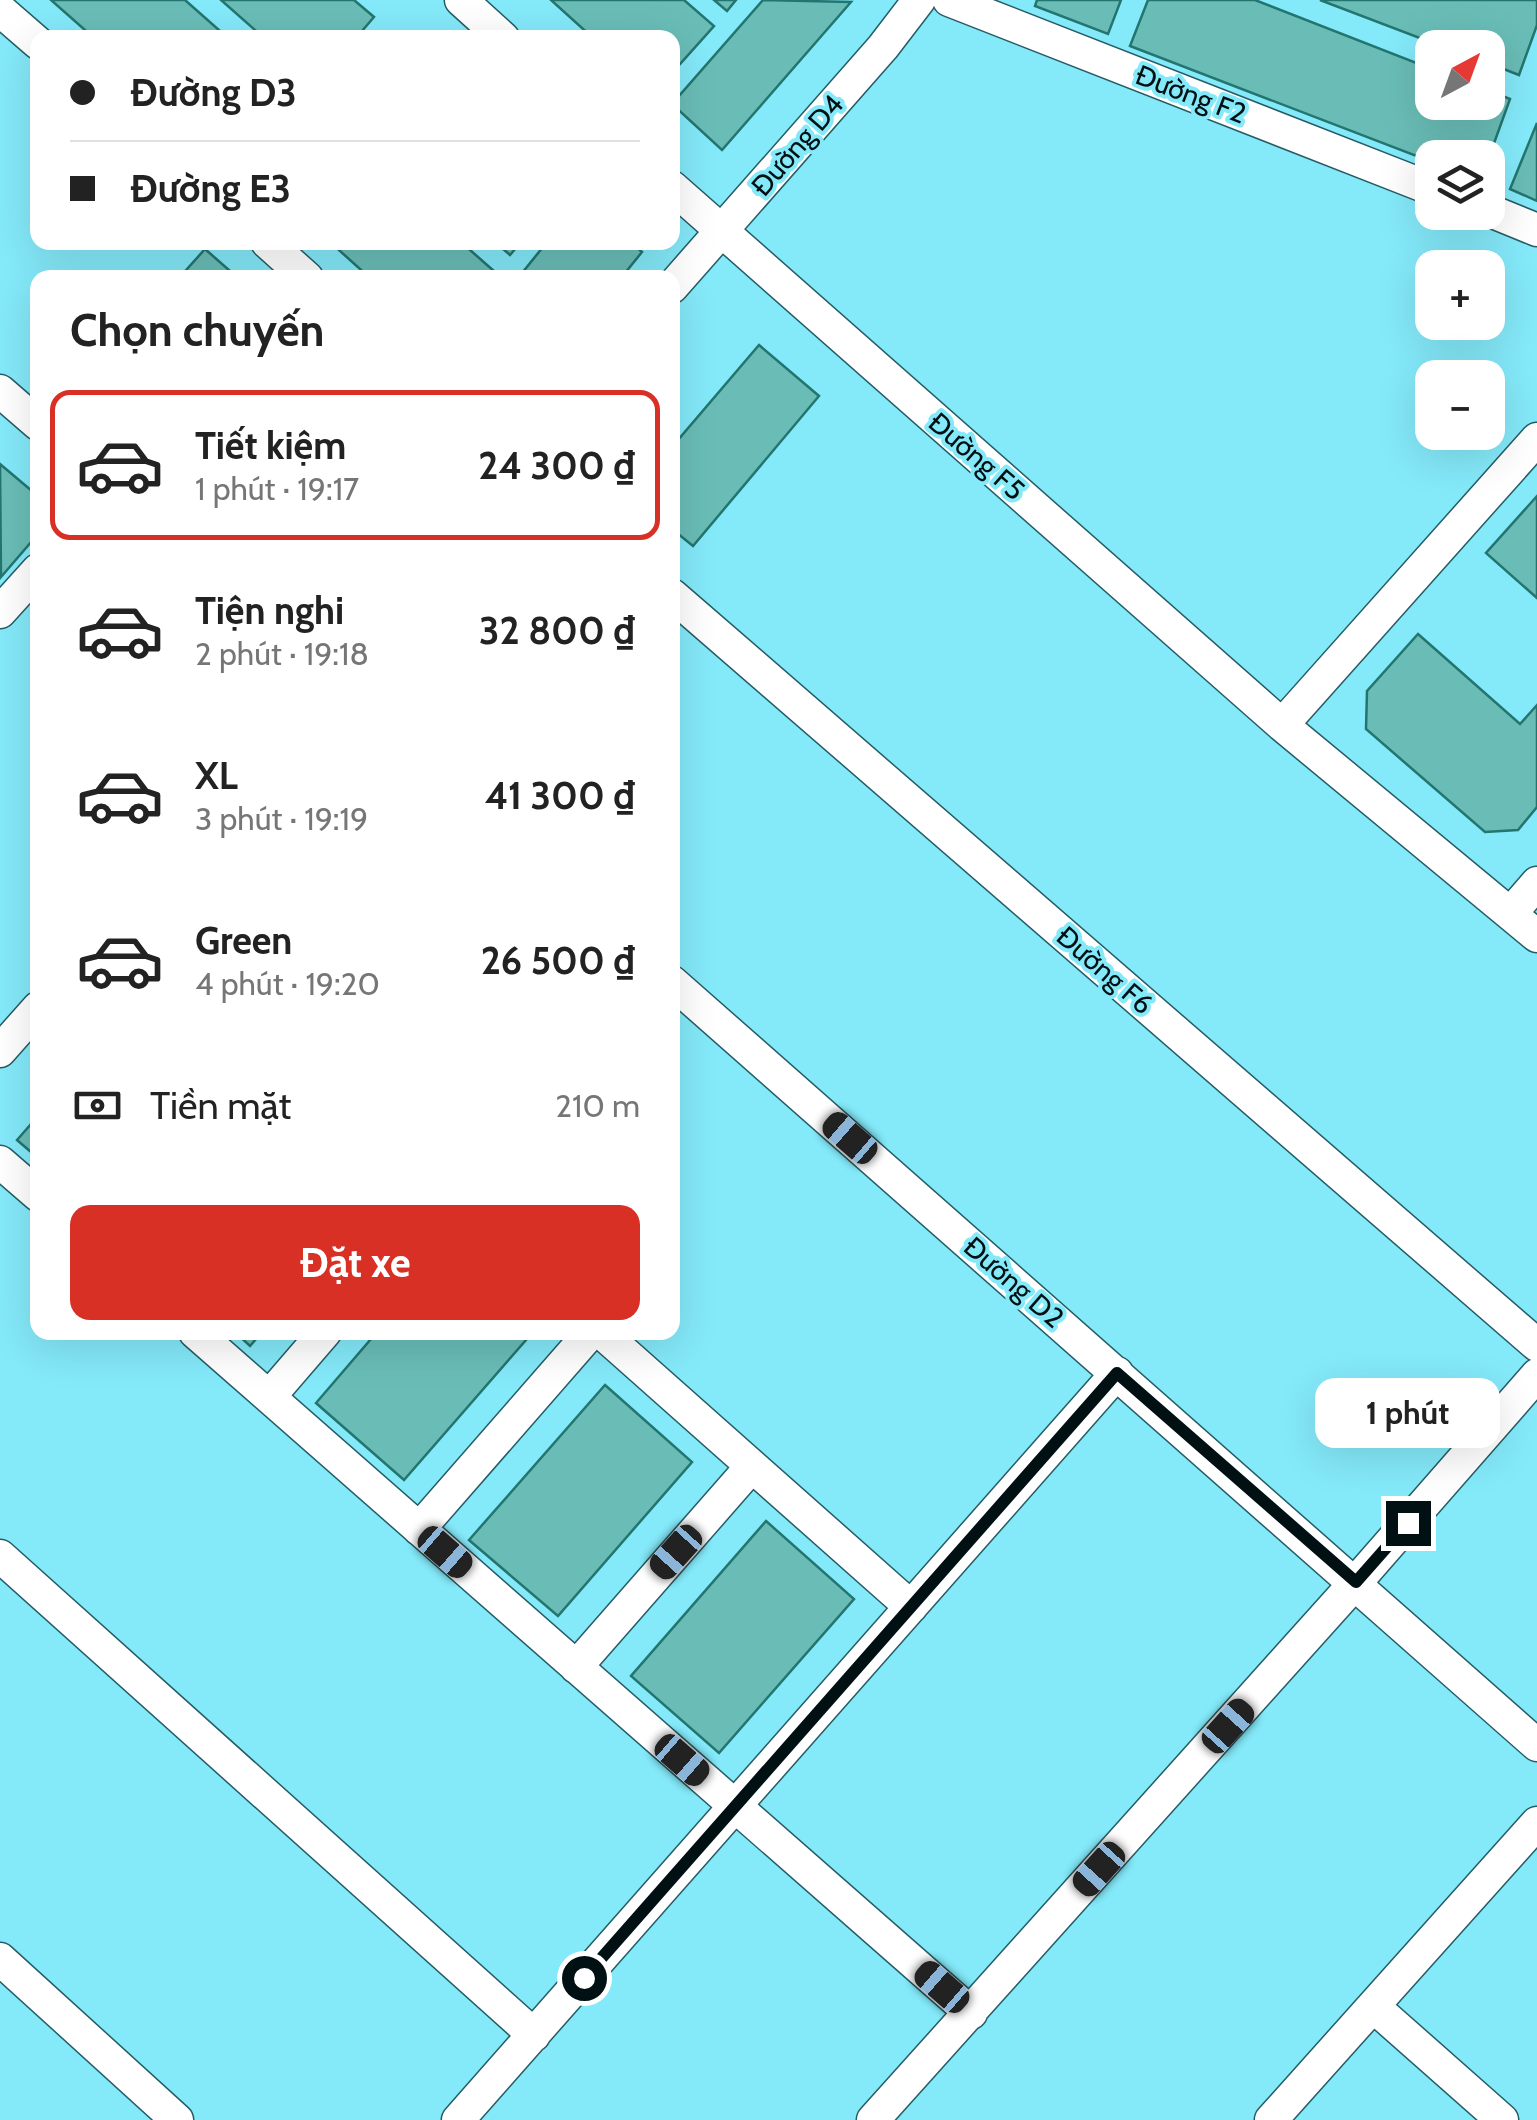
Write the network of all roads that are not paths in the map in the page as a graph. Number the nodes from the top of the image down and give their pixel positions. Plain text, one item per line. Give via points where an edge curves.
1 (460, 0) edge
2 (919, 0) edge
3 (949, 0) edge
4 (0, 10) edge
5 (494, 30) edge
6 (30, 35) edge
7 (1415, 182) edge
8 (680, 195) edge
9 (1505, 217) edge
10 (1537, 230) edge
11 (722, 231) junction
12 (276, 250) edge
13 (298, 270) edge
14 (680, 277) edge
15 (0, 391) edge
16 (30, 417) edge
17 (1537, 439) edge
18 (30, 579) edge
19 (680, 603) edge
20 (0, 612) edge
21 (1282, 725) junction
22 (1537, 883) edge
23 (1511, 913) junction
24 (1537, 936) edge
25 (680, 989) edge
26 (30, 1017) edge
27 (0, 1051) edge
28 (0, 1162) edge
29 (30, 1188) edge
30 (203, 1340) edge
31 (318, 1340) edge
32 (584, 1340) edge
33 (610, 1340) edge
34 (1537, 1345) edge
35 (1117, 1373) junction
36 (1537, 1375) edge
37 (268, 1397) junction
38 (752, 1466) junction
39 (419, 1529) junction
40 (0, 1556) edge
41 (1356, 1582) junction
42 (911, 1606) junction
43 (576, 1667) junction
44 (1537, 1746) edge
45 (735, 1806) junction
46 (1537, 1823) edge
47 (0, 1959) edge
48 (1373, 2006) junction
49 (971, 2013) junction
50 (534, 2034) junction
51 (178, 2120) edge
52 (458, 2120) edge
53 (873, 2120) edge
54 (1272, 2120) edge
55 (1502, 2120) edge

1 - 5 street
2 - 11 street, Đường D4
3 - 7 street, Đường F2
4 - 6 street
8 - 11 street, Đường F5
9 - 10 street
11 - 14 street, Đường D4
11 - 21 street, Đường F5
12 - 13 street
15 - 16 street
17 - 21 street
18 - 20 street
19 - 34 street, Đường F6
21 - 23 street, Đường F5
22 - 23 street
23 - 24 street, Đường F5
25 - 35 street, Đường D2
26 - 27 street
28 - 29 street
30 - 37 street
31 - 37 street
32 - 39 street
33 - 38 street
35 - 41 street, Đường D2
35 - 42 street
36 - 41 street
37 - 39 street
38 - 42 street
38 - 43 street
39 - 43 street
40 - 50 street
41 - 44 street, Đường D2
41 - 49 street
42 - 45 street
43 - 45 street
45 - 49 street
45 - 50 street
46 - 48 street
47 - 51 street
48 - 54 street
48 - 55 street
49 - 53 street
50 - 52 street

